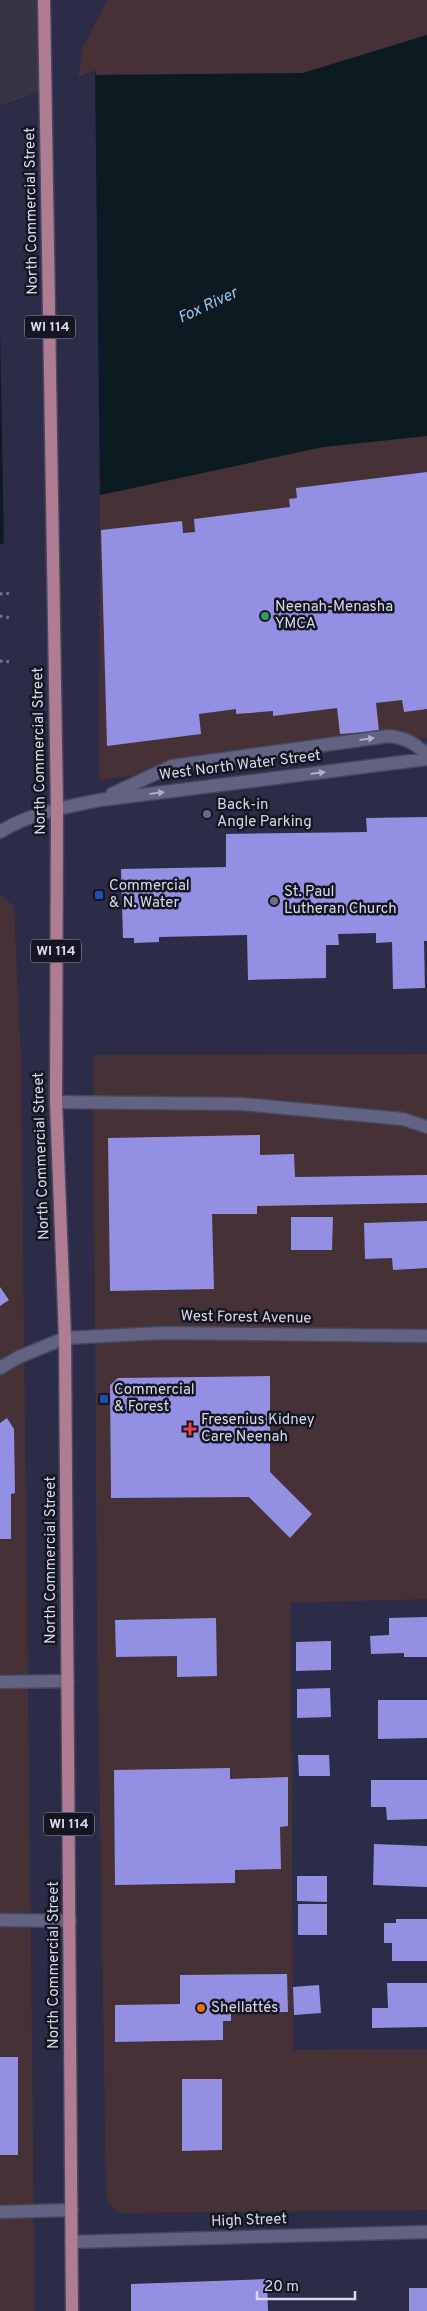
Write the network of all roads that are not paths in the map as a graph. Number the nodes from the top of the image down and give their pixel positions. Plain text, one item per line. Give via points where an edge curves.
1 (44, 0) edge
2 (427, 757) edge
3 (100, 800) junction
4 (57, 808) junction
5 (0, 832) edge
6 (56, 1102) junction
7 (427, 1128) edge
8 (427, 1336) edge
9 (65, 1338) junction
10 (0, 1368) edge
11 (68, 1681) junction
12 (0, 1682) edge
13 (0, 1920) edge
14 (70, 1921) junction
15 (72, 2210) junction
16 (0, 2212) edge
17 (427, 2232) edge
18 (71, 2242) junction
19 (72, 2311) edge

1 - 4 main road, North Commercial Street / WI 114
3 -> 2 street, West North Water Street
3 -> 2 street via 172,766 389,736 406,738
3 - 4 street, West North Water Street
4 - 5 street, West North Water Street via 15,822
4 - 6 main road, North Commercial Street / WI 114
6 - 7 street via 242,1104 403,1119
6 - 9 main road, North Commercial Street / WI 114
8 - 9 street, West Forest Avenue via 163,1333
9 - 10 street, West Forest Avenue
9 - 11 main road, North Commercial Street / WI 114
11 - 12 street
11 - 14 main road, North Commercial Street / WI 114
13 - 14 street
14 - 15 main road, North Commercial Street / WI 114
15 - 16 street
15 - 18 main road, North Commercial Street / WI 114
17 - 18 street, High Street
18 - 19 main road, North Commercial Street / WI 114

